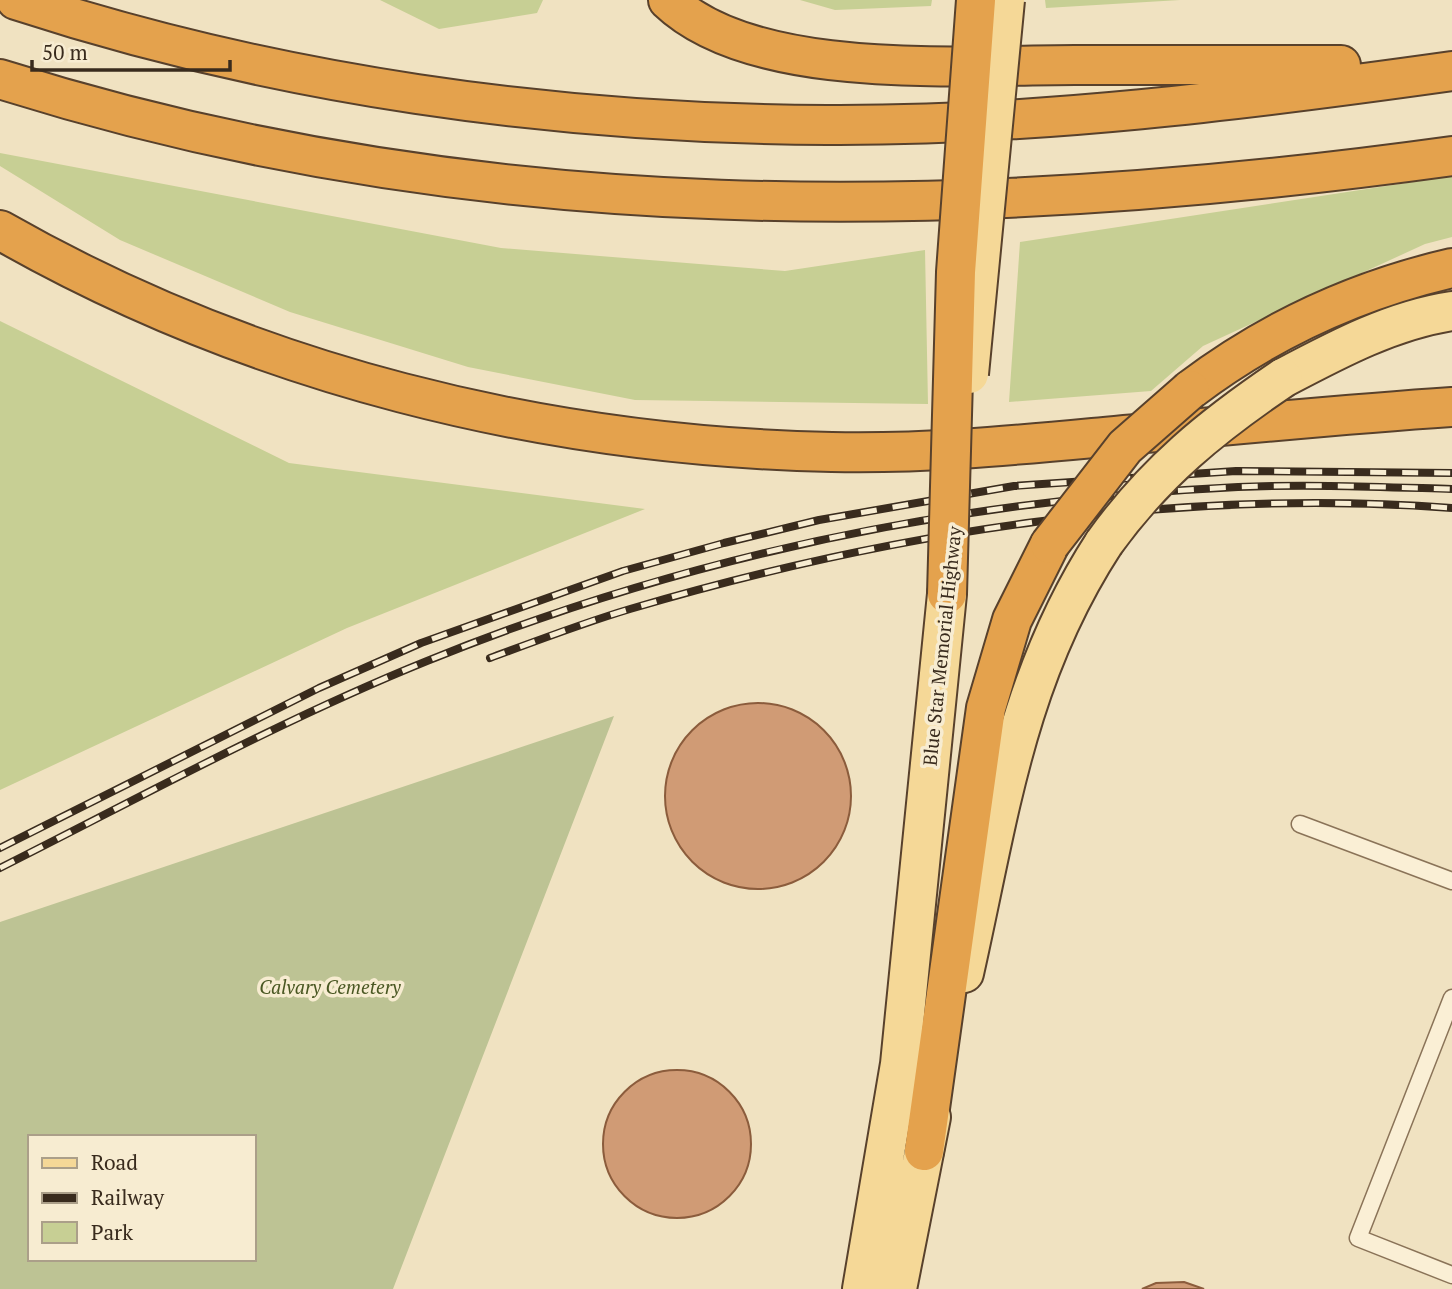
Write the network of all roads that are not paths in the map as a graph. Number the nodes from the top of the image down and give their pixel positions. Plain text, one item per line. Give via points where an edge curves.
1 (16, 0) edge
2 (668, 0) edge
3 (976, 0) edge
4 (1005, 0) edge
5 (1452, 64) edge
6 (1452, 71) edge
7 (0, 79) edge
8 (1452, 156) edge
9 (0, 230) edge
10 (1452, 268) edge
11 (1452, 311) edge
12 (1452, 407) edge
13 (947, 594) junction
14 (1300, 824) dead end
15 (1452, 881) edge
16 (1452, 998) edge
17 (924, 1151) junction
18 (1452, 1275) edge
19 (862, 1289) edge
20 (897, 1289) edge

1 - 6 highway via 158,41 350,82 536,108 735,123 927,123 1105,113
2 - 5 highway via 732,38 839,60 939,65
3 - 13 highway, bridge via 957,272
4 - 13 main road, Blue Star Memorial Highway, bridge
7 - 8 highway via 221,138 344,161 511,186 705,202 997,200 1184,186
9 - 12 highway via 131,298 296,362 451,405 641,439 797,451 904,451
10 - 17 highway, bridge via 1379,289 1252,347 1190,390 1125,447 1050,544 1012,620 986,708
11 - 17 main road, bridge via 1356,341 1283,378 1194,442 1130,506 1083,575 1042,660 1013,747
13 - 19 main road, Blue Star Memorial Highway via 900,1064
14 - 15 lane
16 - 18 lane via 1358,1238
17 - 20 main road

